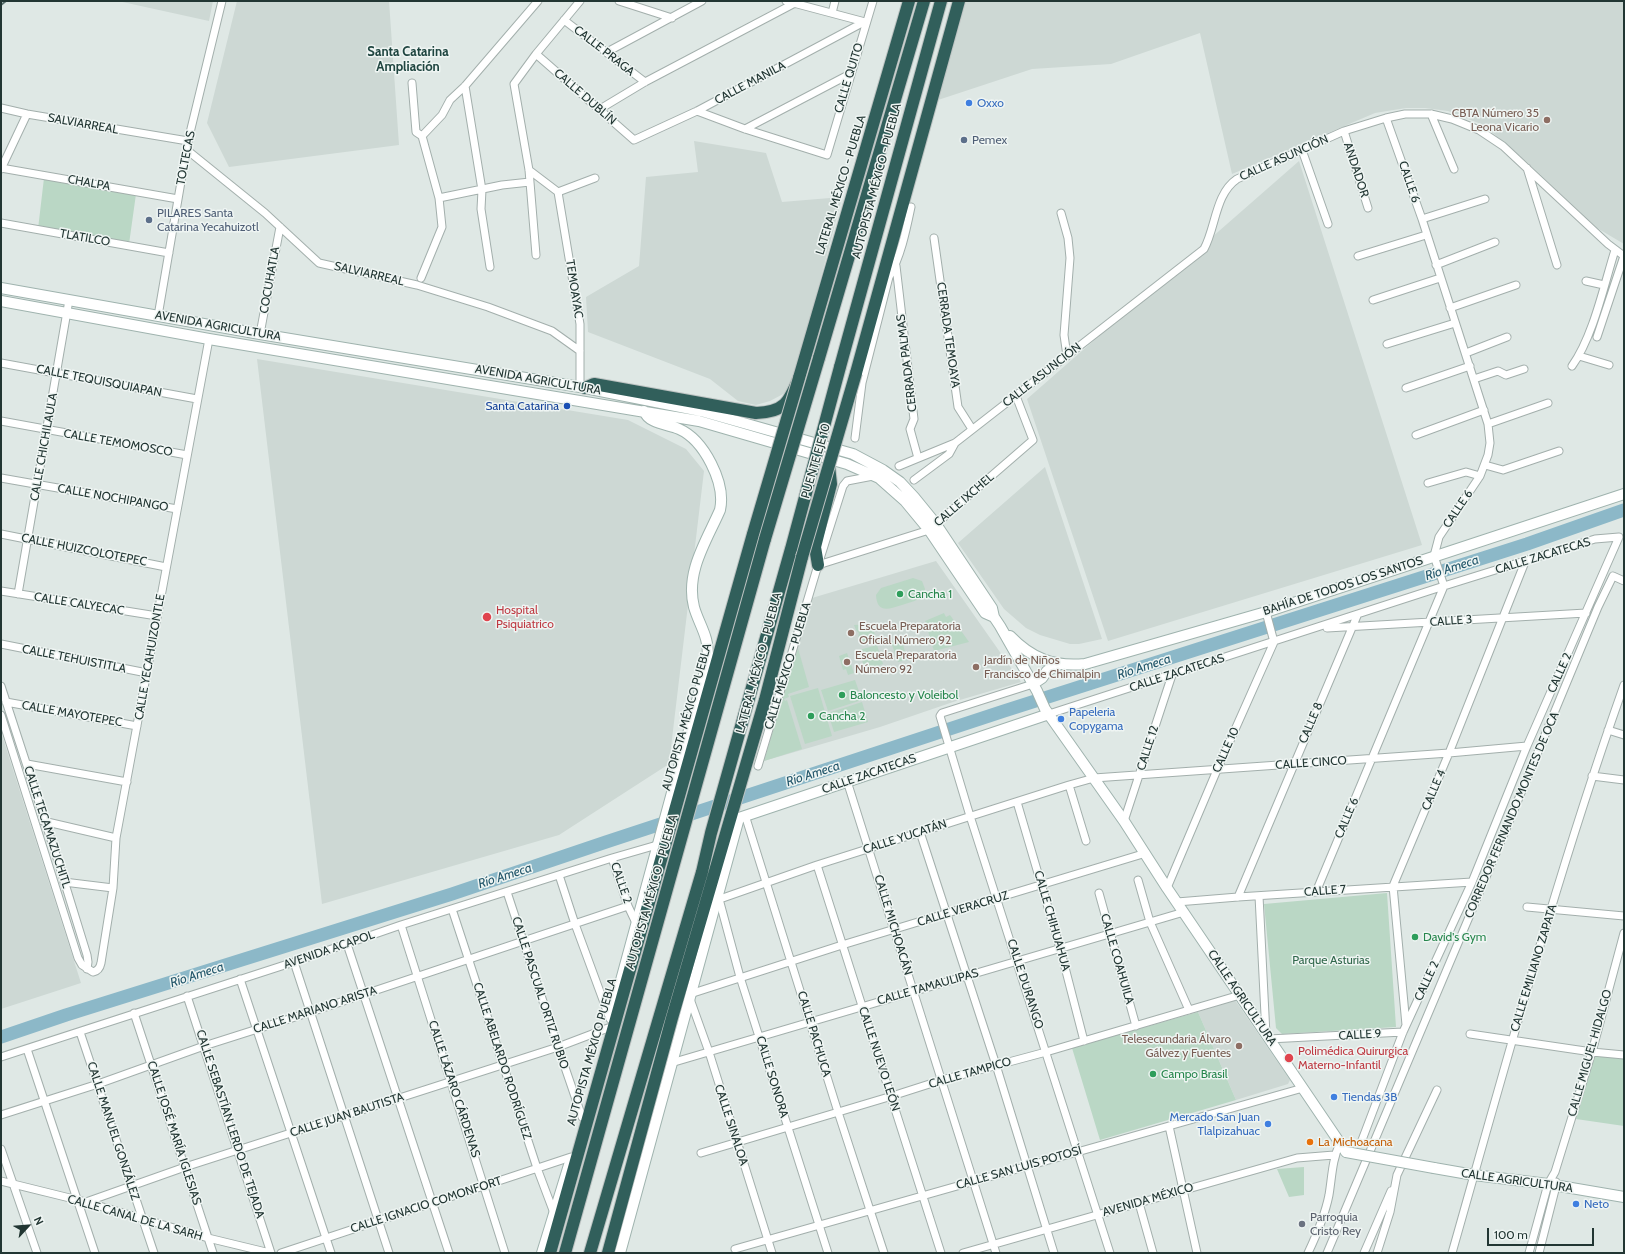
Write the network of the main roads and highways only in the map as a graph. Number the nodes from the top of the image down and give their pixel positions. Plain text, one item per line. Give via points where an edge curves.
1 (909, 1) edge
2 (924, 1) edge
3 (941, 1) edge
4 (959, 1) edge
5 (1, 288) edge
6 (1, 301) edge
7 (840, 368) joint
8 (799, 378) junction
9 (583, 387) junction
10 (644, 411) junction
11 (829, 466) junction
12 (1624, 494) edge
13 (933, 527) junction
14 (802, 557) joint
15 (818, 565) road end
16 (1000, 626) junction
17 (1060, 664) junction
18 (1035, 687) junction
19 (1047, 712) junction
20 (675, 798) junction
21 (660, 844) junction
22 (638, 926) junction
23 (677, 1020) junction
24 (1624, 1197) edge
25 (542, 1253) edge
26 (550, 1253) edge
27 (565, 1253) edge
28 (590, 1253) edge
29 (608, 1253) edge
30 (620, 1253) edge

1 - 8 highway, LATERAL MÉXICO - PUEBLA
2 - 27 highway, AUTOPISTA MÉXICO - PUEBLA, bridge via 765,539
3 - 7 highway, AUTOPISTA MÉXICO - PUEBLA
4 - 11 highway, PUENTE EJE 10, bridge via 882,290
5 - 9 main road, AVENIDA AGRICULTURA
6 - 10 main road, AVENIDA AGRICULTURA
7 - 28 highway, PUENTE EJE 10, bridge via 700,879
8 - 9 highway via 788,402 778,409 765,412 745,411 594,384
8 - 20 highway, AUTOPISTA MÉXICO PUEBLA, bridge
9 - 13 main road, AVENIDA AGRICULTURA via 701,411 853,454 900,482
10 - 13 main road, AVENIDA AGRICULTURA via 699,422 847,464 878,478
10 - 20 main road via 648,418 678,428 696,442 710,461 721,490 722,501 696,562 692,592 697,617 706,639 708,660
11 - 14 highway, PUENTE EJE 10, bridge
11 - 15 highway via 831,484 815,547
12 - 17 main road, BAHÍA DE TODOS LOS SANTOS via 1266,614 1085,664
13 - 16 main road, AVENIDA AGRICULTURA via 992,608 994,618
14 - 23 highway, LATERAL MÉXICO - PUEBLA via 765,700 726,829
16 - 17 main road, BAHÍA DE TODOS LOS SANTOS via 1017,644 1037,658
16 - 18 main road, CALLE AGRICULTURA
17 - 18 main road via 1047,671
18 - 19 main road, CALLE AGRICULTURA
19 - 23 main road, CALLE ZACATECAS via 742,817 689,995
19 - 24 main road, CALLE AGRICULTURA, bridge via 1124,821 1346,1152 1474,1175
20 - 21 highway, AUTOPISTA MÉXICO PUEBLA
21 - 22 highway, AUTOPISTA MÉXICO PUEBLA
21 - 22 main road, AUTOPISTA MÉXICO PUEBLA via 649,875
22 - 25 main road, AUTOPISTA MÉXICO PUEBLA
22 - 26 highway, AUTOPISTA MÉXICO PUEBLA
23 - 29 highway
23 - 30 main road via 671,1063

